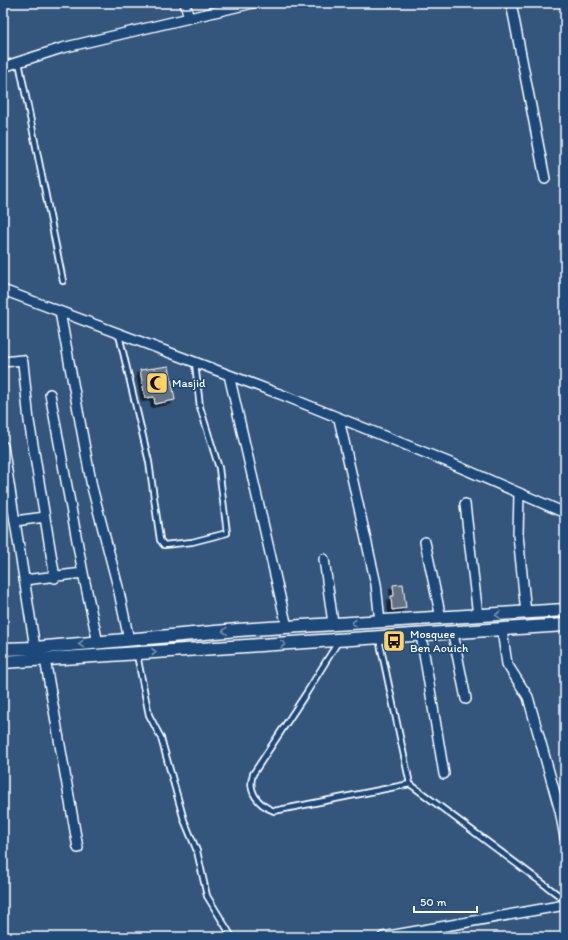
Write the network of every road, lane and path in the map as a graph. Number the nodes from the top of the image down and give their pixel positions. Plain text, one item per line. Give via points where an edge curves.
1 (185, 3) edge
2 (253, 3) edge
3 (511, 3) edge
4 (189, 18) junction
5 (19, 62) junction
6 (3, 68) edge
7 (545, 179) dead end
8 (63, 281) dead end
9 (3, 290) edge
10 (60, 312) junction
11 (119, 335) junction
12 (3, 362) edge
13 (194, 363) junction
14 (229, 375) junction
15 (50, 394) dead end
16 (339, 418) junction
17 (3, 446) edge
18 (519, 494) junction
19 (465, 504) dead end
20 (8, 505) edge
21 (565, 513) edge
22 (45, 517) junction
23 (15, 521) junction
24 (426, 542) dead end
25 (324, 559) dead end
26 (83, 574) junction
27 (56, 578) junction
28 (24, 580) junction
29 (565, 610) edge
30 (526, 614) junction
31 (478, 616) junction
32 (441, 618) junction
33 (380, 622) junction
34 (333, 623) junction
35 (565, 625) edge
36 (287, 627) junction
37 (502, 630) junction
38 (198, 633) junction
39 (454, 634) junction
40 (421, 635) junction
41 (379, 638) junction
42 (129, 640) junction
43 (339, 640) junction
44 (98, 643) junction
45 (199, 649) junction
46 (3, 650) edge
47 (137, 653) junction
48 (39, 655) junction
49 (3, 662) edge
50 (466, 699) dead end
51 (444, 774) dead end
52 (410, 784) junction
53 (565, 838) edge
54 (78, 848) dead end
55 (565, 900) edge
56 (565, 905) edge
57 (232, 937) edge
58 (383, 937) edge

1 - 4 street
2 - 4 street
3 - 7 street
4 - 5 street via 62,48
5 - 6 street
5 - 8 lane
9 - 10 street
10 - 11 street
10 - 42 street via 92,487
11 - 13 street
11 - 13 lane via 149,462 160,540 164,545 192,542 227,533 219,468 200,407
12 - 22 street via 22,360
13 - 14 street
14 - 16 street
14 - 36 street
15 - 26 street
16 - 18 street
16 - 33 street via 376,584
17 - 20 street
18 - 21 street
18 - 30 street via 518,535
19 - 31 street
20 - 23 street
22 - 23 street
22 - 27 street
23 - 28 street
24 - 32 street
25 - 34 street
26 - 27 street
26 - 44 street
27 - 28 street
28 - 48 street
29 - 30 street
30 -> 31 street
31 - 32 street
32 - 33 street
33 -> 34 street
34 - 36 street
35 - 37 street
36 -> 38 street
37 - 39 street
37 - 53 street via 507,664 528,697 560,811
38 - 42 street
38 - 45 street
39 - 40 street
39 - 50 street
40 - 41 street
40 - 51 street
41 - 43 street
41 - 52 lane
42 - 44 street
45 -> 43 street
43 - 52 lane via 253,774 250,785 252,792 260,803 274,811
44 -> 48 street
47 -> 45 street
46 - 48 street
47 - 48 street
47 - 57 lane via 149,715 161,738 184,820 197,851 207,896
48 - 49 street
48 - 54 street
52 - 55 lane
56 - 58 street

